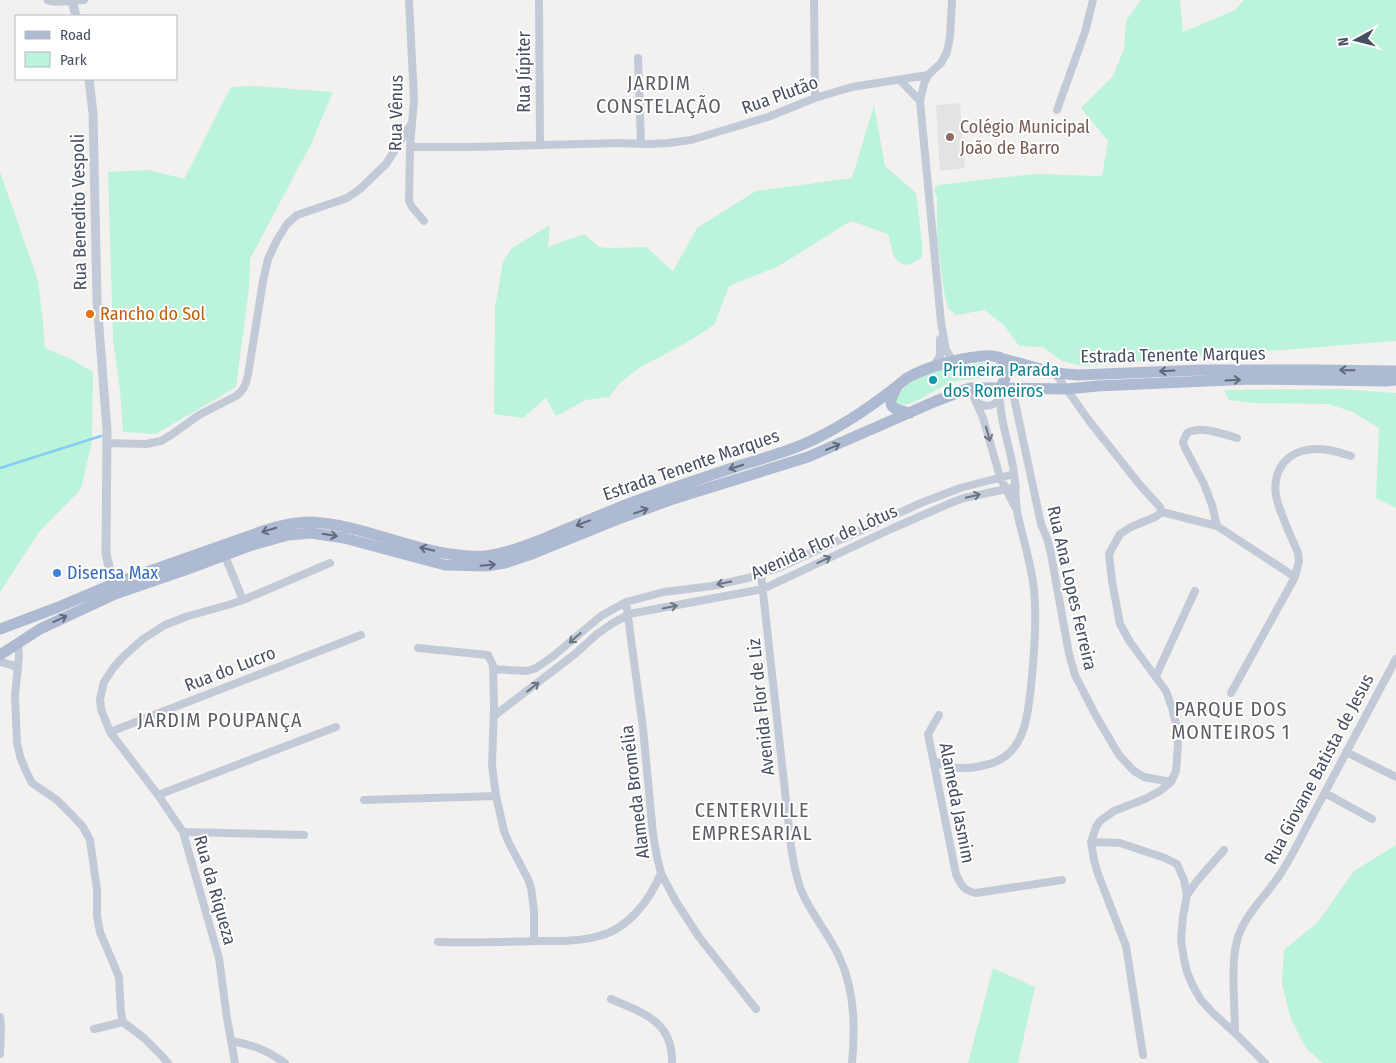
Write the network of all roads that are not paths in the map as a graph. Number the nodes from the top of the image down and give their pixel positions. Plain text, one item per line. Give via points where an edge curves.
1 (48, 0) edge
2 (84, 0) edge
3 (409, 0) edge
4 (539, 0) edge
5 (814, 0) edge
6 (952, 0) edge
7 (1093, 0) edge
8 (72, 1) edge
9 (76, 15) edge
10 (638, 58) dead end
11 (928, 74) junction
12 (89, 80) edge
13 (900, 80) junction
14 (814, 98) junction
15 (920, 101) junction
16 (1057, 110) dead end
17 (412, 123) junction
18 (641, 144) junction
19 (540, 145) junction
20 (410, 147) junction
21 (424, 221) dead end
22 (941, 322) junction
23 (999, 357) junction
24 (953, 361) junction
25 (934, 365) junction
26 (1396, 371) edge
27 (1055, 373) junction
28 (1396, 380) edge
29 (898, 385) junction
30 (970, 388) junction
31 (1000, 388) junction
32 (1012, 388) junction
33 (1068, 389) junction
34 (999, 400) junction
35 (977, 403) junction
36 (910, 413) junction
37 (1238, 438) dead end
38 (107, 442) junction
39 (1351, 456) dead end
40 (1014, 474) junction
41 (1000, 477) junction
42 (1016, 487) junction
43 (1005, 489) junction
44 (1016, 509) junction
45 (1162, 512) junction
46 (1217, 526) junction
47 (225, 556) junction
48 (330, 563) dead end
49 (761, 574) junction
50 (1296, 577) junction
51 (112, 584) junction
52 (763, 589) junction
53 (1195, 590) dead end
54 (243, 600) junction
55 (626, 602) junction
56 (629, 614) junction
57 (2, 629) edge
58 (361, 635) dead end
59 (18, 643) junction
60 (418, 648) dead end
61 (0, 655) edge
62 (1396, 659) edge
63 (0, 662) edge
64 (18, 669) junction
65 (493, 669) junction
66 (1156, 677) junction
67 (1231, 693) dead end
68 (939, 715) dead end
69 (494, 716) junction
70 (336, 727) dead end
71 (110, 732) junction
72 (1346, 752) junction
73 (934, 761) junction
74 (1396, 777) edge
75 (1171, 782) junction
76 (1325, 792) junction
77 (158, 796) junction
78 (496, 796) junction
79 (364, 800) dead end
80 (1372, 819) dead end
81 (184, 832) junction
82 (304, 834) dead end
83 (1091, 842) junction
84 (1224, 850) dead end
85 (661, 873) junction
86 (1062, 880) dead end
87 (1187, 895) junction
88 (534, 941) junction
89 (438, 942) dead end
90 (611, 999) dead end
91 (756, 1009) dead end
92 (0, 1017) edge
93 (123, 1022) junction
94 (94, 1028) dead end
95 (1235, 1033) junction
96 (231, 1041) junction
97 (0, 1054) edge
98 (1142, 1055) dead end
99 (168, 1063) edge
100 (235, 1063) edge
101 (285, 1063) edge
102 (672, 1063) edge
103 (852, 1063) edge
104 (1265, 1063) edge

1 - 8 street
2 - 8 street
3 - 17 street, Rua Vênus via 414,99
4 - 19 street, Rua Júpiter
5 - 14 street
6 - 11 street via 947,52 941,63
7 - 16 street
8 - 9 street
10 - 18 street
11 - 13 street, Rua Plutão
11 - 15 street
12 - 38 street, Rua Benedito Vespoli via 93,113 97,301
13 - 14 street, Rua Plutão via 852,87
13 - 15 street
14 - 18 street, Rua Plutão via 768,117 691,140
15 - 22 street
17 - 20 street, Rua Vênus
17 - 38 street via 386,164 360,189 347,198 297,215 287,224 268,259 248,375 241,393 199,415 161,441 146,444
18 - 19 street, Rua Plutão
19 - 20 street, Rua Plutão
20 - 21 street, Rua Vênus via 409,201
22 - 24 street via 946,350
22 - 25 street via 940,351
23 - 24 main road, Estrada Tenente Marques via 986,355
23 - 27 main road, Estrada Tenente Marques
23 - 31 main road via 1007,369
24 - 25 main road, Estrada Tenente Marques
25 - 29 main road, Estrada Tenente Marques via 916,372
26 -> 27 main road, Estrada Tenente Marques via 1202,370 1078,376
27 - 33 street
33 -> 28 main road, Estrada Tenente Marques via 1252,379
29 - 36 main road via 892,406
29 -> 51 main road, Estrada Tenente Marques via 833,430 810,441 667,489 502,553 485,556 445,554 347,527 311,522 275,527
30 - 31 main road, Estrada Tenente Marques
30 - 35 street
30 - 36 main road, Estrada Tenente Marques
31 - 32 main road, Estrada Tenente Marques
31 - 34 street
32 - 33 main road, Estrada Tenente Marques
32 - 75 street, Rua Ana Lopes Ferreira via 1040,524 1051,554 1075,675 1119,755 1144,777
33 - 45 street via 1090,422
34 - 35 street via 987,406
34 - 40 street
35 -> 41 street
47 -> 36 main road, Estrada Tenente Marques via 280,536 311,533 344,538 445,565 505,563 670,500 808,457
37 - 46 street via 1197,430 1187,433 1183,442 1204,484
38 - 51 street, Rua Benedito Vespoli via 106,554
39 - 50 street via 1326,450 1303,450 1286,460 1277,473 1277,498 1300,560
40 - 41 street, Avenida Flor de Lótus
40 - 42 street
41 - 43 street
41 - 49 street, Avenida Flor de Lótus via 960,488
42 - 43 street, Avenida Flor de Lótus
42 - 44 street
43 - 44 street
52 -> 43 street, Avenida Flor de Lótus via 953,502
44 - 73 street via 1030,566 1035,608 1033,663 1023,733 1015,748 990,764 972,768 940,765
45 - 46 street
45 - 66 street via 1120,534 1109,554 1120,624
46 - 50 street
47 - 54 street
59 -> 47 main road, Estrada Tenente Marques via 40,629 115,594
48 - 54 street, Rua da Riqueza
49 - 52 street, Avenida Flor de Liz
49 -> 55 street, Avenida Flor de Lótus
50 - 67 street
51 - 57 main road, Estrada Tenente Marques
56 -> 52 street, Avenida Flor de Lótus
52 - 103 street, Avenida Flor de Liz via 794,866 802,892 833,942 848,979 853,1019
53 - 66 street
54 - 71 street, Rua da Riqueza via 165,625 125,655 104,682 100,699
55 - 56 street, Alameda Bromélia
55 -> 65 street, Avenida Flor de Lótus via 601,616 536,668 527,671
69 -> 56 street, Avenida Flor de Lótus via 597,634
56 - 85 street, Alameda Bromélia via 653,834
57 - 59 main road via 14,636
58 - 71 street, Rua do Lucro
59 - 61 main road, Estrada Tenente Marques
59 - 64 street
60 - 65 street via 488,655
62 - 72 street, Rua Giovane Batista de Jesus
63 - 64 street
64 - 93 street via 15,703 20,756 32,783 72,814 90,840 97,916 100,932 119,977
65 - 69 street
66 - 75 street via 1166,691 1176,728 1176,771
68 - 73 street, Alameda Jasmim via 928,734
69 - 78 street via 492,765
70 - 77 street
71 - 77 street, Rua da Riqueza
72 - 74 street
72 - 76 street, Rua Giovane Batista de Jesus
73 - 86 street, Alameda Jasmim via 956,874 964,889 985,893
75 - 83 street via 1160,791 1100,820
76 - 80 street
76 - 95 street, Rua Giovane Batista de Jesus via 1294,852 1238,936 1234,968
77 - 81 street, Rua da Riqueza
78 - 79 street
78 - 88 street via 504,831 531,888
81 - 82 street
81 - 96 street, Rua da Riqueza via 219,958
83 - 87 street via 1120,843 1176,864
83 - 98 street via 1098,874 1126,946
84 - 87 street
85 - 88 street via 646,901 618,928 581,940
85 - 91 street, Alameda Bromélia via 699,937
87 - 95 street via 1181,940 1187,972 1201,1000
88 - 89 street
90 - 102 street via 658,1024 670,1044
92 - 97 street
93 - 94 street
93 - 99 street
95 - 104 street
96 - 100 street, Rua da Riqueza
96 - 101 street via 255,1046

